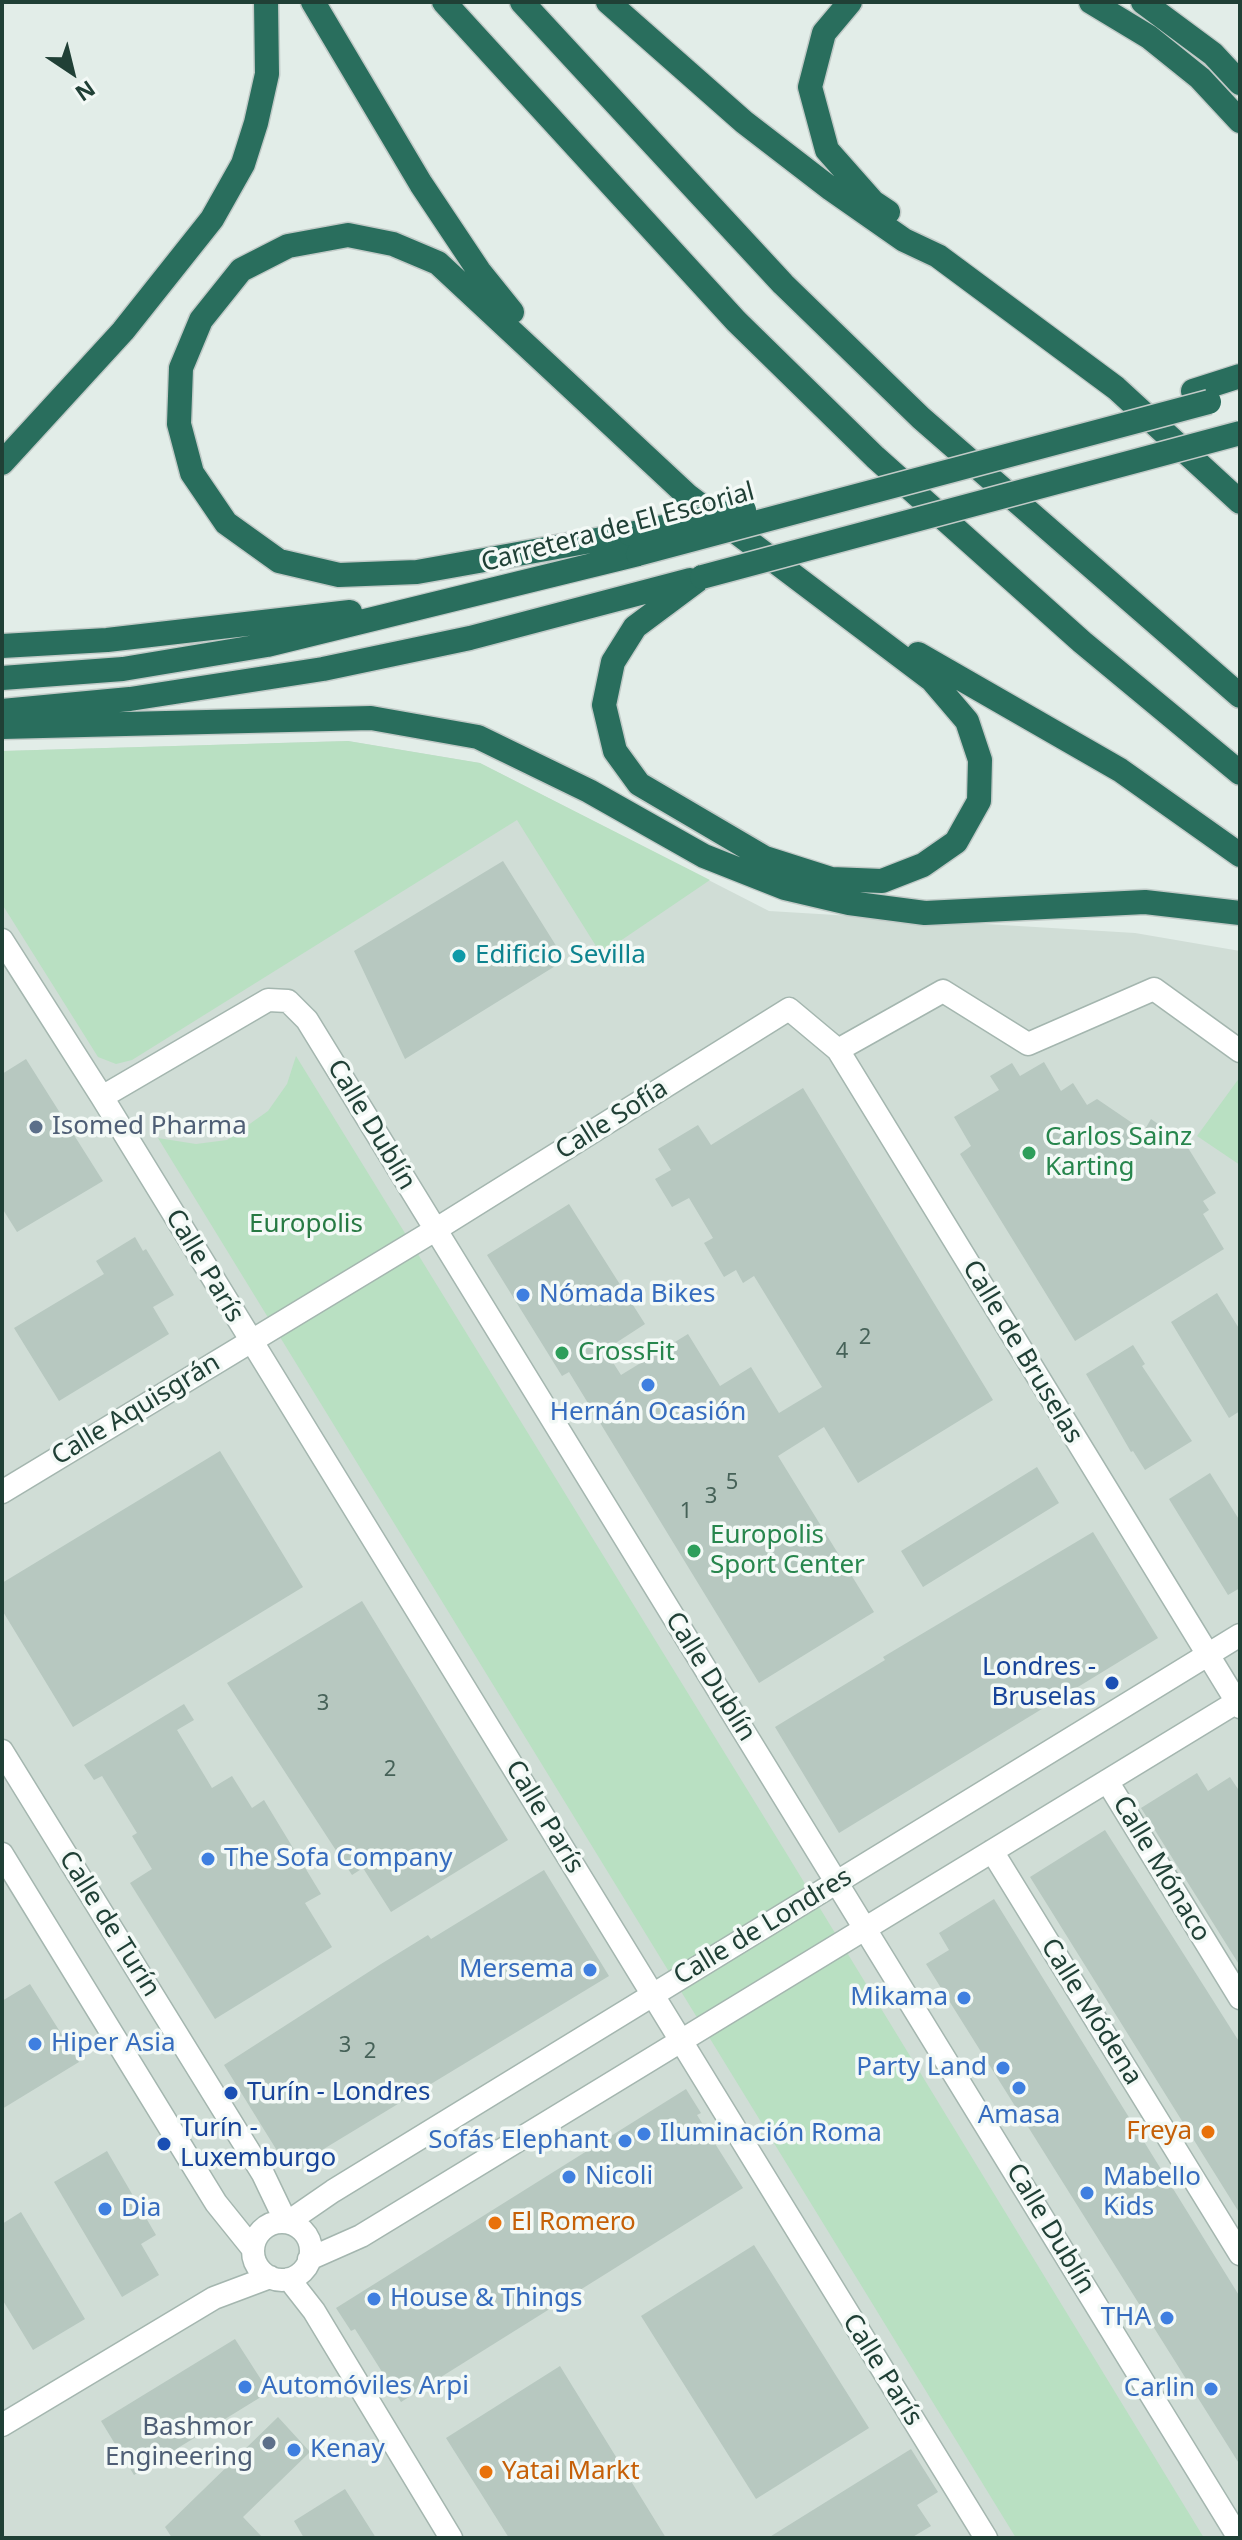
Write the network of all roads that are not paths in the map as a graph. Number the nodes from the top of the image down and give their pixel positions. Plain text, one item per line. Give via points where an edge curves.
1 (266, 2) edge
2 (313, 2) edge
3 (444, 2) edge
4 (522, 2) edge
5 (608, 2) edge
6 (850, 2) edge
7 (1091, 2) edge
8 (1143, 2) edge
9 (1240, 83) edge
10 (1240, 121) edge
11 (938, 256) junction
12 (1238, 380) edge
13 (580, 398) junction
14 (1240, 433) edge
15 (2, 463) edge
16 (1240, 502) edge
17 (634, 544) junction
18 (702, 577) junction
19 (452, 600) junction
20 (836, 607) junction
21 (2, 646) edge
22 (1194, 652) junction
23 (2, 678) edge
24 (1240, 686) edge
25 (1240, 696) edge
26 (2, 711) edge
27 (2, 727) edge
28 (1240, 773) edge
29 (1240, 855) edge
30 (1240, 913) edge
31 (2, 940) edge
32 (789, 1009) joint
33 (838, 1050) junction
34 (1240, 1051) edge
35 (102, 1097) junction
36 (435, 1230) junction
37 (250, 1342) junction
38 (2, 1492) edge
39 (1240, 1635) edge
40 (1208, 1655) junction
41 (1239, 1703) edge
42 (2, 1751) edge
43 (1107, 1781) junction
44 (992, 1851) junction
45 (2, 1854) edge
46 (836, 1883) junction
47 (864, 1928) junction
48 (652, 1995) junction
49 (1240, 1998) edge
50 (680, 2040) junction
51 (287, 2222) junction
52 (253, 2252) junction
53 (1240, 2254) edge
54 (293, 2271) junction
55 (214, 2298) junction
56 (5, 2426) edge
57 (976, 2535) edge
58 (451, 2538) edge
59 (1239, 2538) edge

1 - 15 highway via 267,74 256,123 243,164 212,219 123,331
2 - 13 highway via 479,271
3 - 28 highway via 736,321 875,457 1082,642
4 - 22 highway via 783,284 911,408
5 - 11 highway via 757,132 904,240
6 - 11 highway via 824,33 810,87 827,150 873,202 916,232
7 - 10 highway via 1149,37 1200,78
8 - 9 highway via 1213,54
11 - 16 highway via 1116,388
12 - 17 highway, bridge via 1201,396 1149,404 1103,428 877,489 727,513
13 - 17 highway via 438,263 393,244 348,235 288,246 241,270 201,320 181,368 179,424 192,473 226,523 279,561 339,575 417,572
13 - 20 highway via 687,495
14 - 18 highway, bridge
17 - 19 highway, Carretera de El Escorial
18 - 20 highway via 635,627 613,662 604,705 615,751 639,784 765,858 831,879 882,881 923,865 956,842 979,801 980,760 967,721 932,680
18 - 26 highway via 470,638 323,669 130,699
19 - 21 highway via 107,640
19 - 23 highway, Carretera de El Escorial via 267,645 123,669
20 - 29 highway via 1120,770
22 - 24 highway
22 - 25 highway
27 - 30 highway via 371,718 478,737 704,856 785,888 849,903 925,913 1145,902
31 - 35 street, Calle París
32 - 33 street, Calle de Bruselas
32 - 36 street, Calle Sofía
33 - 34 street via 943,991 1028,1044 1154,989
33 - 40 street, Calle de Bruselas
35 - 36 street, Calle Dublín via 268,1000 288,1001 307,1020
35 - 37 street, Calle París
36 - 37 street, Calle Aquisgrán
36 - 46 street, Calle Dublín
37 - 38 street, Calle Aquisgrán
37 - 48 street, Calle París
39 - 40 street, Calle de Londres
40 - 41 street, Calle de Bruselas
40 - 46 street, Calle de Londres
41 - 43 street, Calle de Londres
42 - 51 street, Calle de Turín via 263,2174
43 - 44 street, Calle de Londres
43 - 49 street, Calle Mónaco
44 - 47 street, Calle de Londres
44 - 53 street, Calle Módena
45 - 52 street, Calle de Turín via 216,2203
46 - 47 street, Calle Dublín
46 - 48 street, Calle de Londres
47 - 50 street, Calle de Londres
47 - 59 street, Calle Dublín
48 - 50 street, Calle París
48 - 51 street, Calle de Londres
50 - 54 street, Calle de Londres via 361,2236
50 - 57 street, Calle París
51 - 52 street via 260,2232
51 - 54 street via 307,2236
52 - 54 street via 256,2263
52 - 55 street
54 - 55 street, Calle de Londres
54 - 58 street
55 - 56 street

